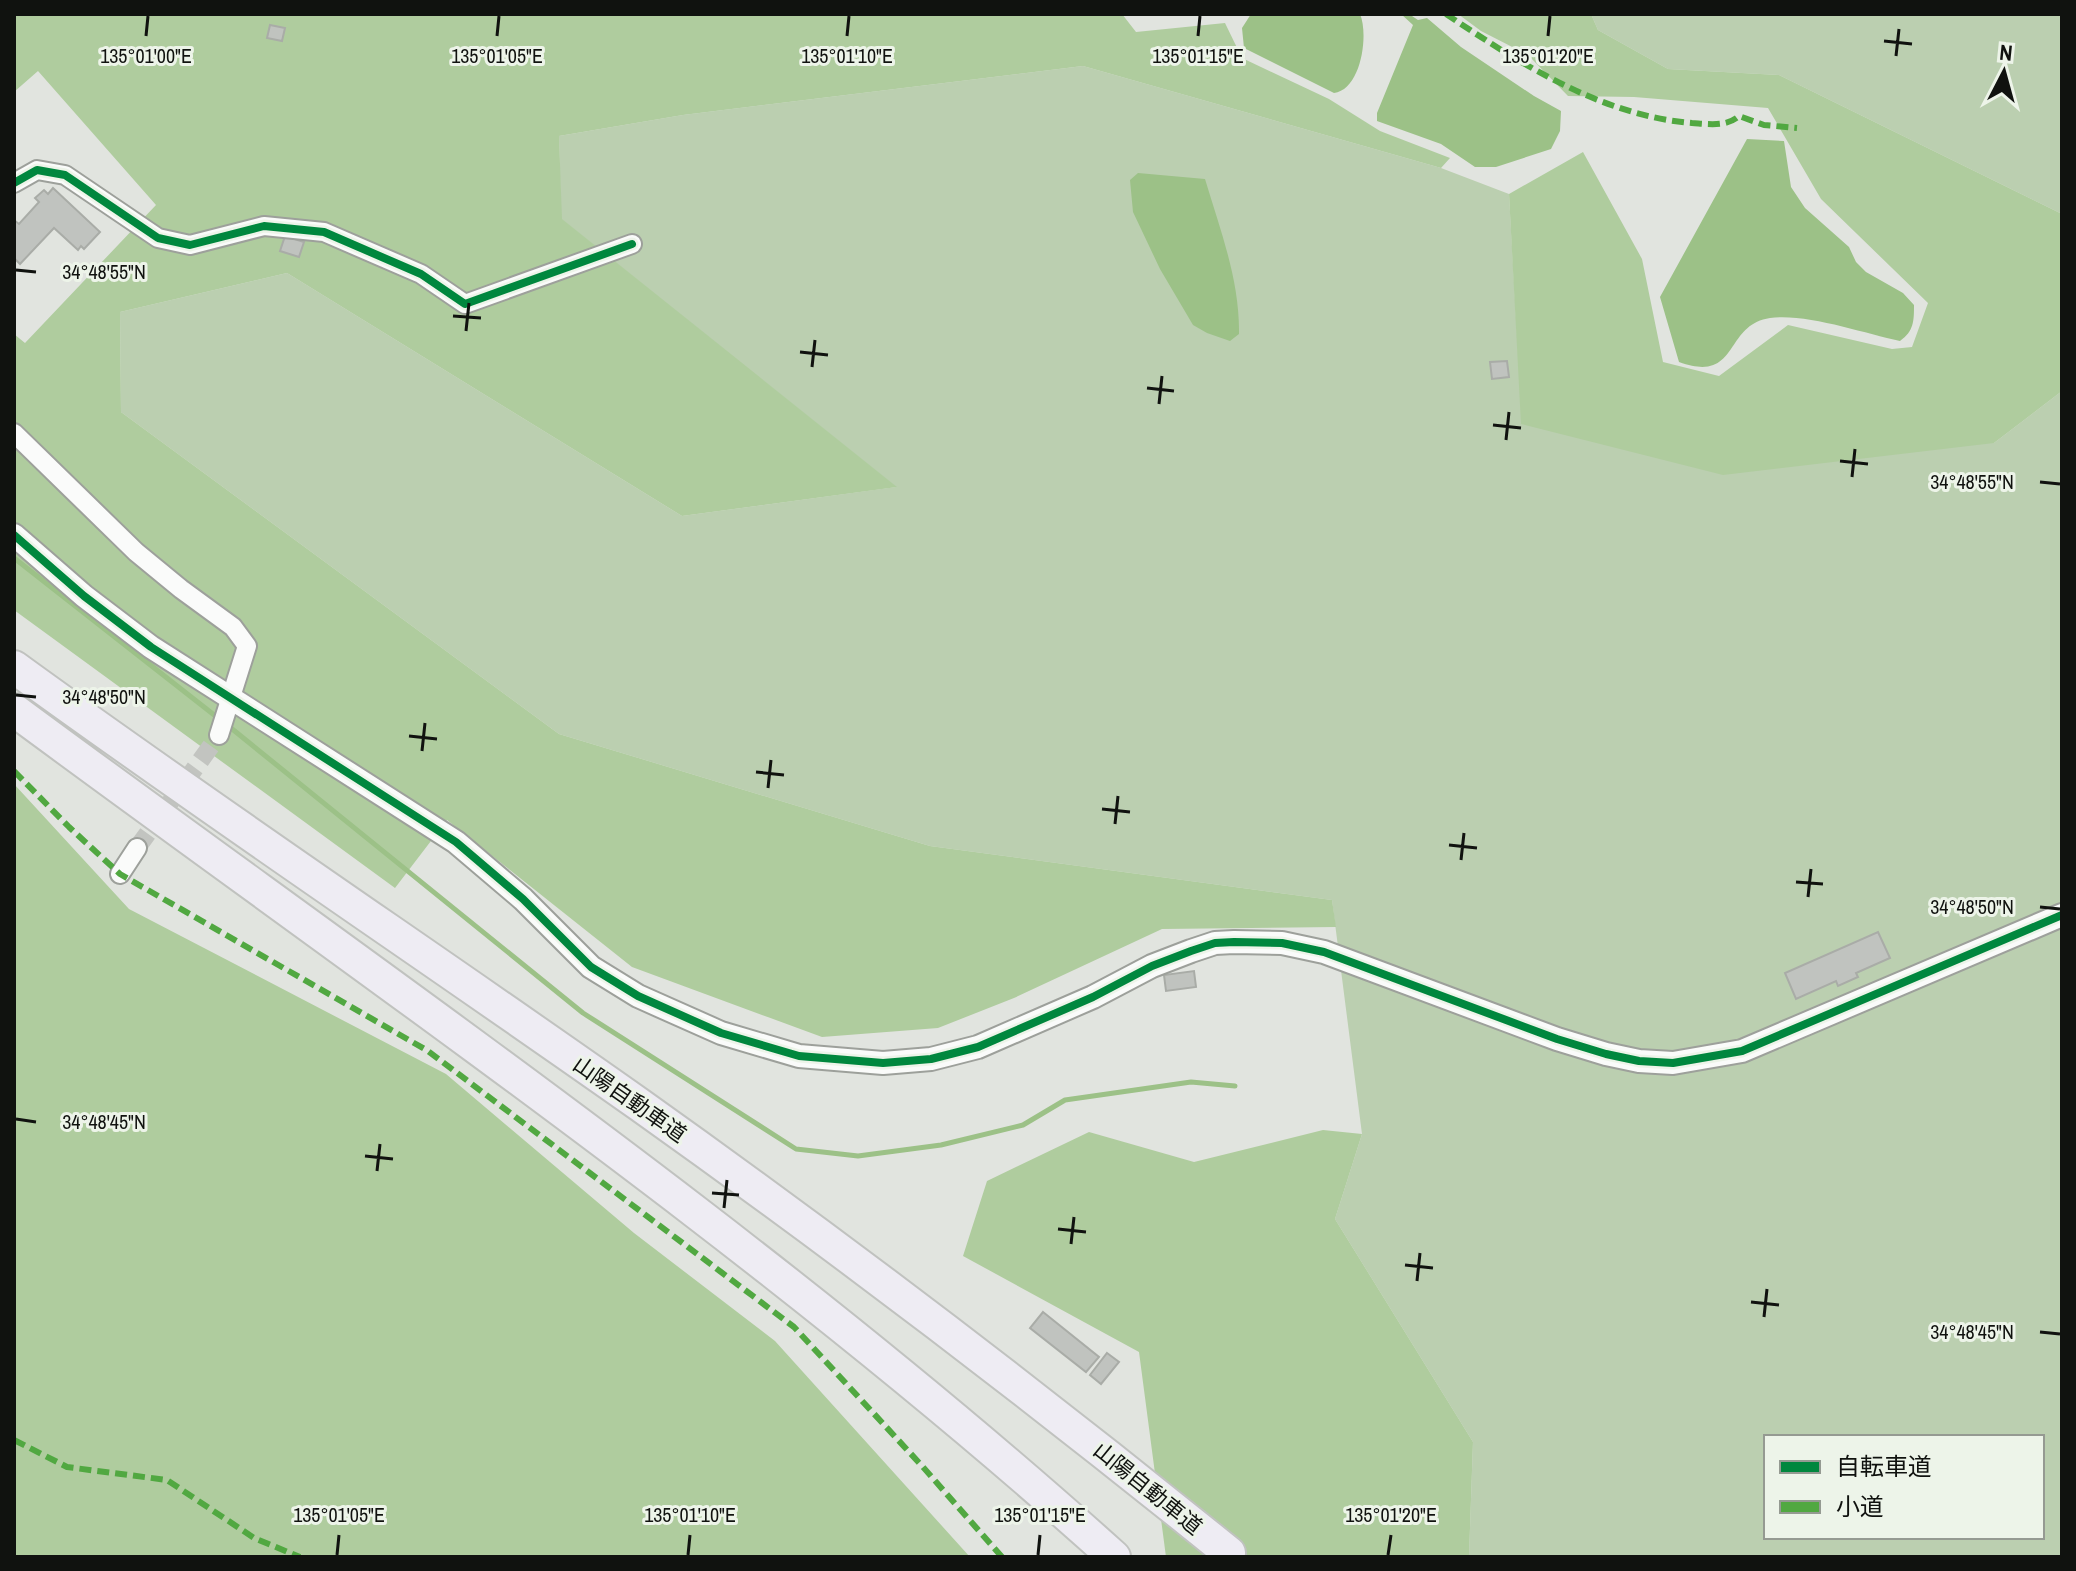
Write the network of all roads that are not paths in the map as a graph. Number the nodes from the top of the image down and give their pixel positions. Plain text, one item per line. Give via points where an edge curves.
1 (14, 183) edge
2 (632, 244) dead end
3 (14, 433) edge
4 (14, 535) edge
5 (14, 667) edge
6 (232, 698) junction
7 (14, 710) edge
8 (219, 735) tunnel mouth
9 (137, 848) tunnel mouth
10 (120, 874) dead end
11 (2062, 915) edge
12 (1229, 1553) dead end
13 (1114, 1557) edge

1 - 2 street via 37,170 65,175 158,238 190,245 264,226 324,232 421,274 465,304
3 - 6 street via 136,552 233,627 247,646
4 - 6 street via 151,647
5 - 12 highway, 山陽自動車道 via 842,1252 1060,1416
6 - 8 street
6 - 11 street via 456,842 591,967 638,996 721,1033 799,1056 883,1063 931,1059 978,1047 1191,951 1234,942 1282,943 1324,952 1581,1047 1673,1063 1742,1051
7 - 13 highway via 621,1154 836,1322
9 - 10 street

